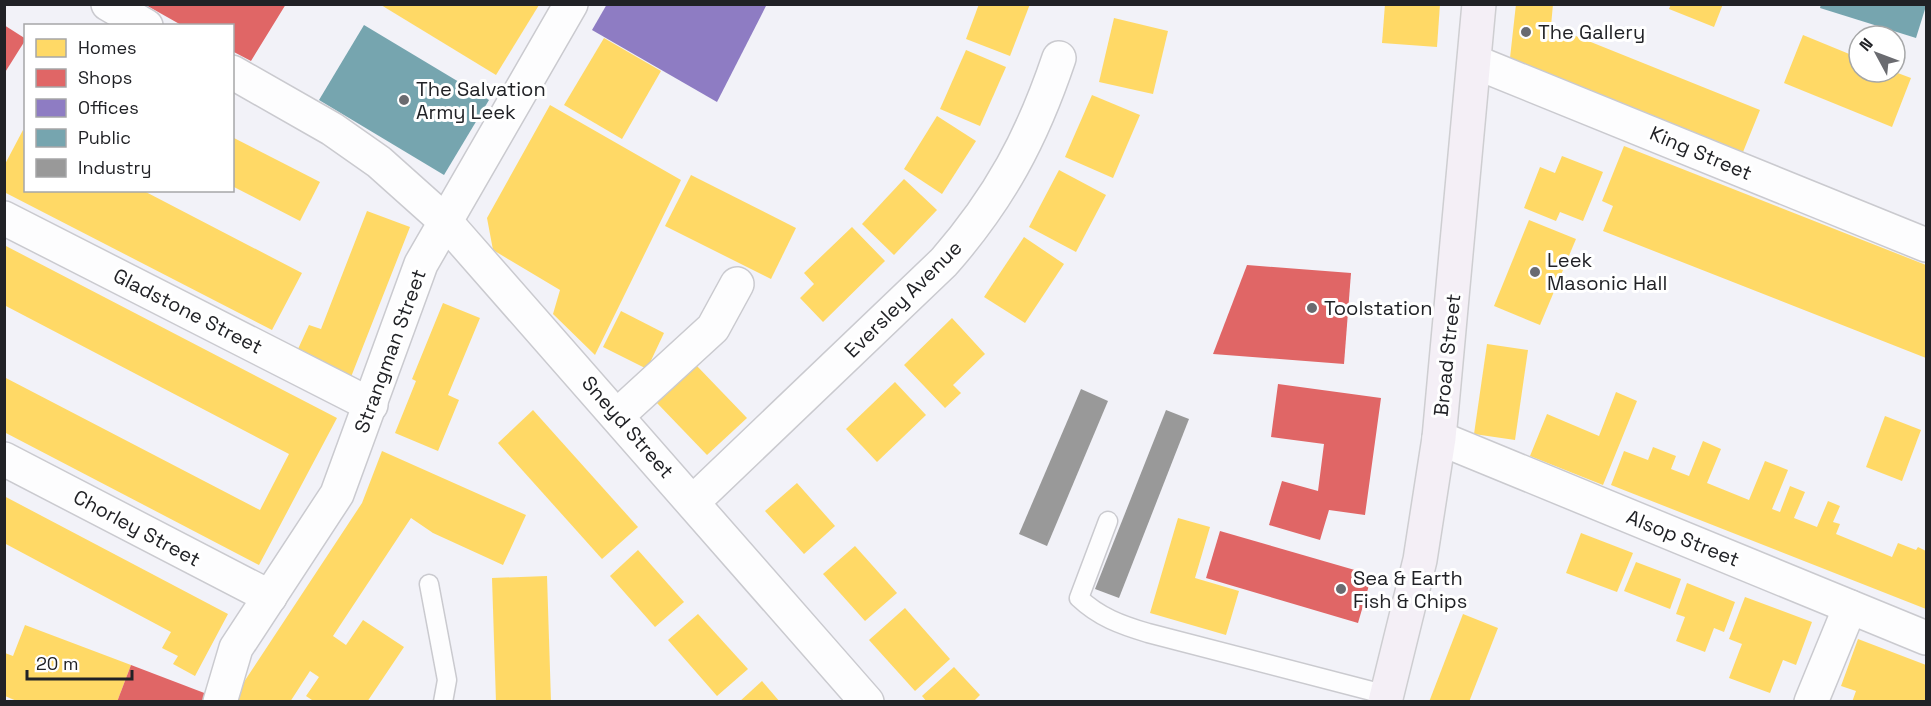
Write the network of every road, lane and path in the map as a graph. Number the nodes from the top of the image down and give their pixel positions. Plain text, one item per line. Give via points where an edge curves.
1 (108, 4) edge
2 (571, 4) edge
3 (1479, 4) edge
4 (143, 24) edge
5 (1059, 58) dead end
6 (1475, 62) junction
7 (234, 73) edge
8 (4, 218) edge
9 (445, 221) junction
10 (1926, 245) edge
11 (737, 284) dead end
12 (371, 405) junction
13 (618, 416) junction
14 (1439, 438) junction
15 (4, 459) edge
16 (693, 502) junction
17 (1108, 521) dead end
18 (429, 584) dead end
19 (270, 597) junction
20 (1850, 607) junction
21 (1926, 638) edge
22 (1386, 698) edge
23 (220, 702) edge
24 (443, 702) edge
25 (867, 702) edge
26 (1811, 702) edge

1 - 4 street
2 - 9 street, Strangman Street
3 - 6 highway, Broad Street
5 - 16 street, Eversley Avenue via 1040,113 979,223 944,262
6 - 10 street, King Street
6 - 14 highway, Broad Street
7 - 9 street, Sneyd Street via 332,129 379,162
8 - 12 street, Gladstone Street
9 - 12 street, Strangman Street via 421,264
9 - 13 street, Sneyd Street
11 - 13 street via 713,328
12 - 19 street, Strangman Street via 337,494
13 - 16 street, Sneyd Street
14 - 20 street, Alsop Street
14 - 22 highway, Broad Street via 1420,560
15 - 19 street, Chorley Street
16 - 25 street, Sneyd Street
17 - 22 lane via 1079,598 1092,610 1117,624
18 - 24 lane via 447,680
19 - 23 street, Strangman Street via 236,648
20 - 21 street, Alsop Street
20 - 26 street

